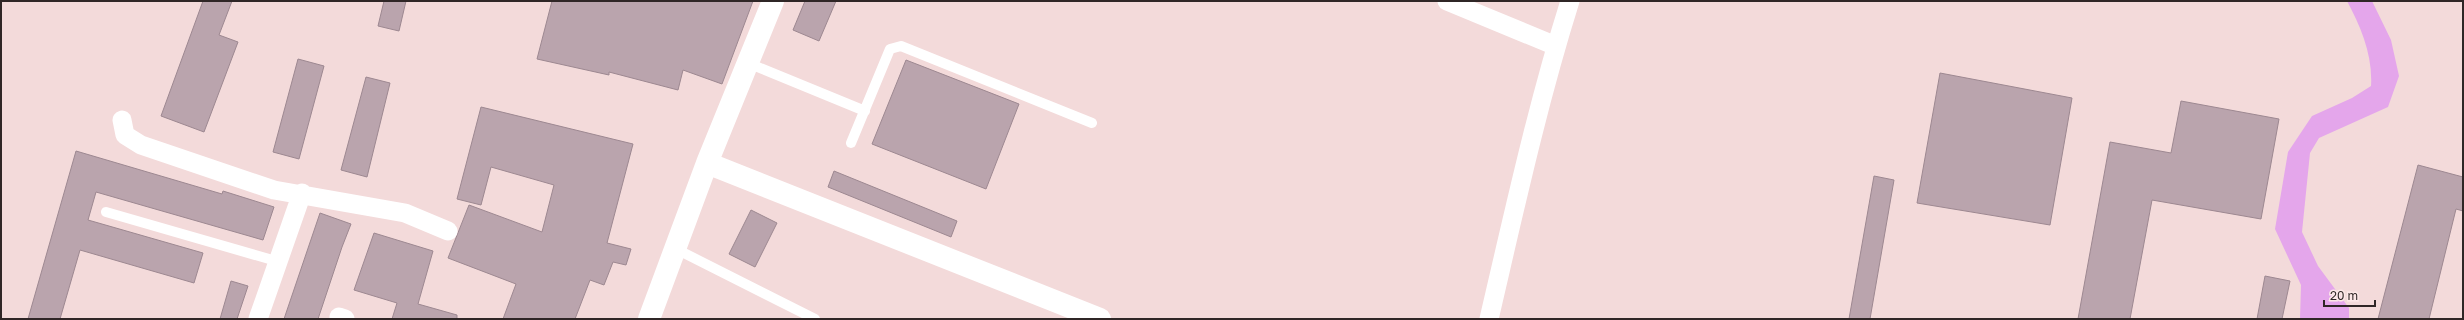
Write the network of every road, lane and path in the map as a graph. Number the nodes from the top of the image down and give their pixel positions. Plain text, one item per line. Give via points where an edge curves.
1 (773, 1) edge
2 (1447, 1) edge
3 (1570, 1) edge
4 (1556, 46) junction
5 (748, 64) junction
6 (865, 111) junction
7 (122, 120) dead end
8 (1092, 123) dead end
9 (851, 144) dead end
10 (708, 163) junction
11 (302, 193) junction
12 (106, 212) dead end
13 (448, 230) dead end
14 (676, 248) junction
15 (276, 261) junction
16 (258, 319) edge
17 (649, 319) edge
18 (815, 319) edge
19 (1100, 319) edge
20 (1489, 319) edge

1 - 5 street
2 - 4 street
3 - 4 street
4 - 20 street via 1518,190
5 - 6 lane
5 - 10 street
6 - 8 lane via 890,49 901,46
6 - 9 lane
7 - 11 street via 125,136 141,145 274,190
10 - 14 street
10 - 19 street
11 - 13 street via 405,213
11 - 15 street
12 - 15 lane
14 - 17 street
14 - 18 lane
15 - 16 street

